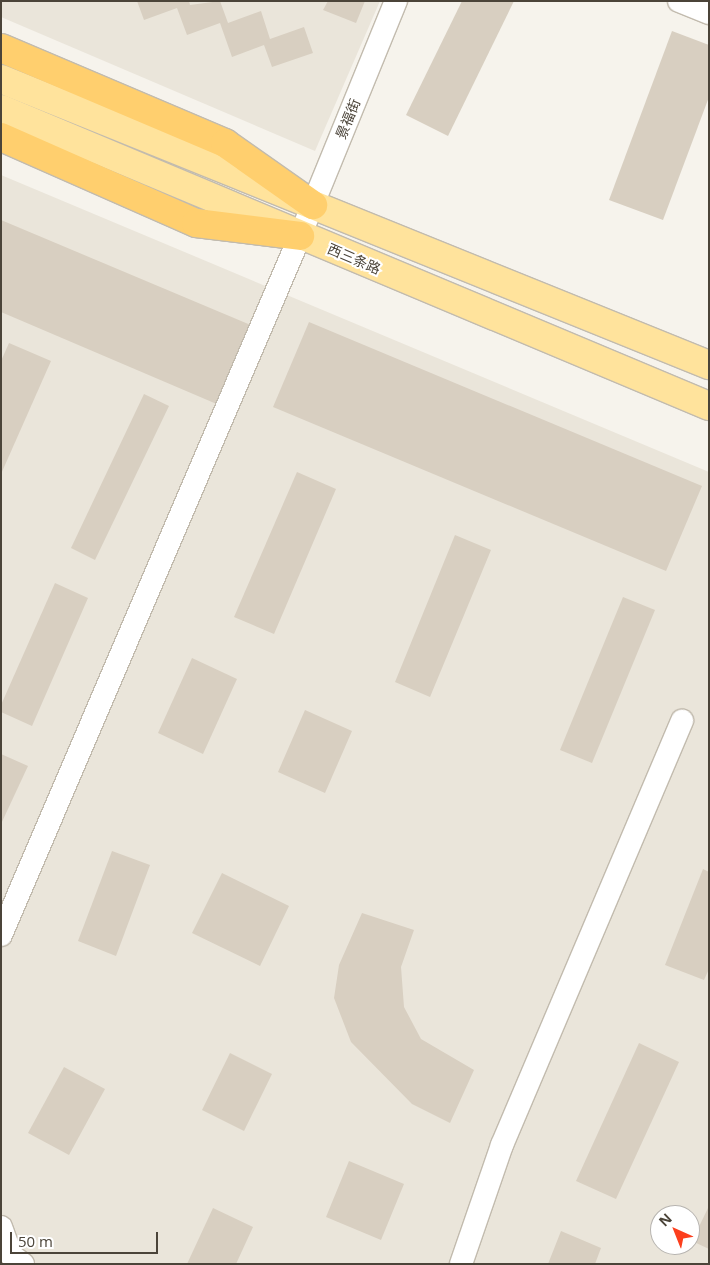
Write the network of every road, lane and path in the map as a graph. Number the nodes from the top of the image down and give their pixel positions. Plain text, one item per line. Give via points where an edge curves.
1 (396, 1) edge
2 (679, 1) edge
3 (709, 13) edge
4 (1, 48) edge
5 (1, 79) edge
6 (1, 109) edge
7 (1, 137) edge
8 (313, 205) junction
9 (300, 236) junction
10 (709, 365) edge
11 (709, 406) edge
12 (682, 721) dead end
13 (1, 936) edge
14 (1, 1227) edge
15 (23, 1264) edge
16 (461, 1264) edge

1 - 8 street, 景福街
2 - 3 street
4 - 8 highway via 225,143
5 - 8 main road
6 - 9 main road, 西三条路
7 - 9 highway via 196,223
8 - 9 street, 景福街
8 - 10 main road
9 - 11 main road, 西三条路
9 - 13 street, 景福街
12 - 16 street via 502,1145
14 - 15 street via 11,1255

